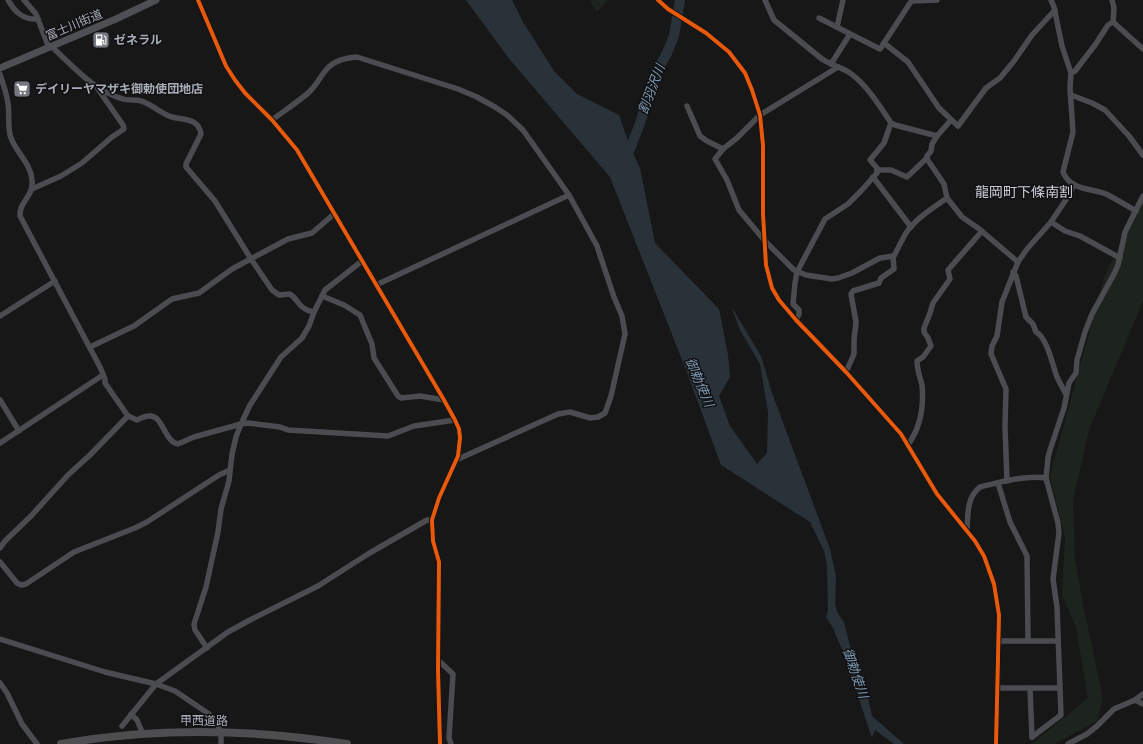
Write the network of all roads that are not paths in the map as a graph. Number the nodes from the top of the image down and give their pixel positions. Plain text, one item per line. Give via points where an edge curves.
1 (8, 0) edge
2 (24, 0) edge
3 (156, 0) edge
4 (198, 0) edge
5 (658, 0) edge
6 (765, 0) edge
7 (843, 0) edge
8 (937, 0) edge
9 (1051, 0) edge
10 (1112, 0) edge
11 (912, 1) edge
12 (1055, 10) junction
13 (820, 18) dead end
14 (38, 19) junction
15 (1113, 22) junction
16 (837, 28) junction
17 (850, 34) junction
18 (884, 43) junction
19 (50, 47) junction
20 (1143, 49) edge
21 (831, 64) junction
22 (838, 67) junction
23 (0, 68) edge
24 (1071, 73) junction
25 (0, 74) edge
26 (98, 89) junction
27 (1071, 95) junction
28 (687, 106) dead end
29 (760, 115) junction
30 (272, 120) junction
31 (951, 120) junction
32 (892, 123) junction
33 (937, 136) junction
34 (723, 149) junction
35 (1143, 155) edge
36 (927, 158) junction
37 (877, 170) junction
38 (873, 177) junction
39 (1074, 184) junction
40 (32, 189) junction
41 (570, 195) junction
42 (1143, 196) edge
43 (947, 198) junction
44 (1136, 211) junction
45 (334, 214) junction
46 (1051, 222) junction
47 (911, 227) junction
48 (982, 231) junction
49 (765, 241) junction
50 (892, 256) junction
51 (1120, 258) junction
52 (250, 259) junction
53 (362, 261) junction
54 (1018, 262) junction
55 (798, 272) junction
56 (1013, 272) junction
57 (55, 281) junction
58 (376, 284) junction
59 (322, 296) junction
60 (314, 312) junction
61 (0, 316) edge
62 (796, 320) junction
63 (90, 347) junction
64 (846, 372) junction
65 (103, 375) junction
66 (1066, 394) junction
67 (0, 400) edge
68 (444, 400) junction
69 (128, 416) junction
70 (455, 420) junction
71 (241, 424) junction
72 (19, 431) junction
73 (0, 443) edge
74 (908, 445) junction
75 (456, 460) junction
76 (230, 470) junction
77 (1046, 478) junction
78 (1007, 481) junction
79 (998, 483) junction
80 (432, 520) junction
81 (967, 532) junction
82 (0, 548) edge
83 (0, 562) edge
84 (0, 639) edge
85 (1028, 640) junction
86 (999, 641) junction
87 (1058, 641) junction
88 (207, 648) junction
89 (438, 660) junction
90 (0, 683) edge
91 (156, 684) junction
92 (997, 688) junction
93 (1030, 688) junction
94 (1060, 688) junction
95 (1143, 694) edge
96 (1135, 700) junction
97 (1143, 704) edge
98 (131, 714) junction
99 (122, 726) dead end
100 (221, 732) junction
101 (143, 734) junction
102 (37, 744) edge
103 (61, 744) edge
104 (221, 744) edge
105 (347, 744) edge
106 (440, 744) edge
107 (451, 744) edge
108 (996, 744) edge
109 (1068, 744) edge

1 - 14 street via 18,14 25,18
2 - 14 street
3 - 19 main road, 富士川街道
4 - 30 street via 226,66 245,93
5 - 29 street via 729,52 745,74
6 - 21 street via 774,20
7 - 16 street
8 - 11 street
9 - 12 street
10 - 15 street
11 - 18 street
12 - 24 street via 1062,46
12 - 31 street via 1032,35 1000,78 986,88 958,126
13 - 16 street
14 - 19 street
15 - 20 street
15 - 24 street
16 - 17 street
17 - 18 street via 880,49
17 - 21 street
18 - 31 street via 908,62 939,108
19 - 23 main road, 富士川街道
19 - 26 street
21 - 22 street
22 - 29 street
22 - 32 street via 850,73 873,96
24 - 27 street
25 - 40 street via 8,104 11,138 30,172
26 - 40 street via 124,129 82,163
26 - 52 street via 124,100 141,101 172,117 190,120 198,125 201,134 186,167 215,201
27 - 35 street via 1105,110
27 - 39 street via 1072,139 1063,172
28 - 34 street via 700,136
29 - 34 street
29 - 49 street
30 - 41 street via 316,86 326,69 340,60 357,57 458,89 495,107 523,130
30 - 45 street via 297,150
31 - 33 street
32 - 33 street
32 - 37 street via 884,144 870,160
33 - 36 street
34 - 49 street via 715,159 727,180 738,210
36 - 37 street via 907,177 892,170
36 - 43 street via 944,184
37 - 38 street
38 - 47 street
38 - 55 street via 848,204 824,219
39 - 44 street via 1087,190 1104,193
39 - 46 street
40 - 57 street via 20,210 20,216
41 - 58 street
41 - 75 street via 597,246 624,326 624,341 605,413 598,418 570,412 558,414
42 - 44 street
43 - 47 street
43 - 48 street via 962,217
44 - 51 street via 1125,232
45 - 52 street via 312,233 288,239
45 - 53 street
46 - 51 street
46 - 54 street
47 - 50 street
48 - 54 street
48 - 74 street via 948,270 950,279 933,303 924,328 931,346 917,361 922,384 921,416
49 - 55 street
49 - 62 street via 766,265 772,288
50 - 55 street via 880,258 838,278
50 - 64 street via 894,269 881,278 879,283 853,291 851,294 856,322 854,354
51 - 66 street via 1092,314 1077,360 1076,373 1069,383
52 - 60 street via 275,293 288,294 306,310
52 - 63 street via 199,293 172,300 134,326
53 - 58 street
53 - 59 street
54 - 56 street
55 - 62 street via 793,298 793,304 799,310
56 - 66 street via 1026,317 1033,324 1049,353
56 - 78 street via 1002,302 997,336 991,354 1006,389
57 - 61 street
57 - 63 street
58 - 68 street
59 - 60 street
59 - 68 street via 360,315 372,344 374,358 398,396
60 - 71 street via 302,338 281,357
62 - 64 street
63 - 65 street
64 - 74 street via 889,419
65 - 69 street via 105,383
65 - 72 street
66 - 77 street via 1050,450
67 - 72 street
68 - 70 street
69 - 71 street via 137,420 154,416 175,444
69 - 82 street via 68,475
70 - 71 street via 414,426 388,436 288,430
70 - 75 street via 460,438
71 - 76 street via 234,442
72 - 73 street
74 - 81 street via 937,494
75 - 80 street
76 - 83 street via 147,522 74,552 26,584 17,584
76 - 88 street via 206,587 194,624
77 - 78 street
77 - 87 street via 1059,533 1053,578
78 - 79 street
79 - 81 street via 980,487 973,494 968,508
79 - 85 street via 1010,522 1027,556
80 - 88 street via 427,520 368,554 318,586 228,632
80 - 89 street via 433,540 439,562
81 - 86 street via 984,556 994,584 999,615
84 - 91 street via 105,672
85 - 86 street
85 - 87 street
86 - 92 street
87 - 94 street
88 - 91 street
89 - 106 street
89 - 107 street via 453,674 448,738
90 - 102 street via 22,724
91 - 98 street
91 - 100 street via 175,691 209,714
92 - 93 street
92 - 108 street
93 - 94 street
93 - 94 street via 1032,737 1062,715
95 - 96 street
96 - 97 street
96 - 109 street via 1114,710 1087,734
98 - 99 street
98 - 101 street via 137,720
100 - 101 highway, 甲西道路
100 - 104 street
100 - 105 highway, 甲西道路
101 - 103 highway, 甲西道路

